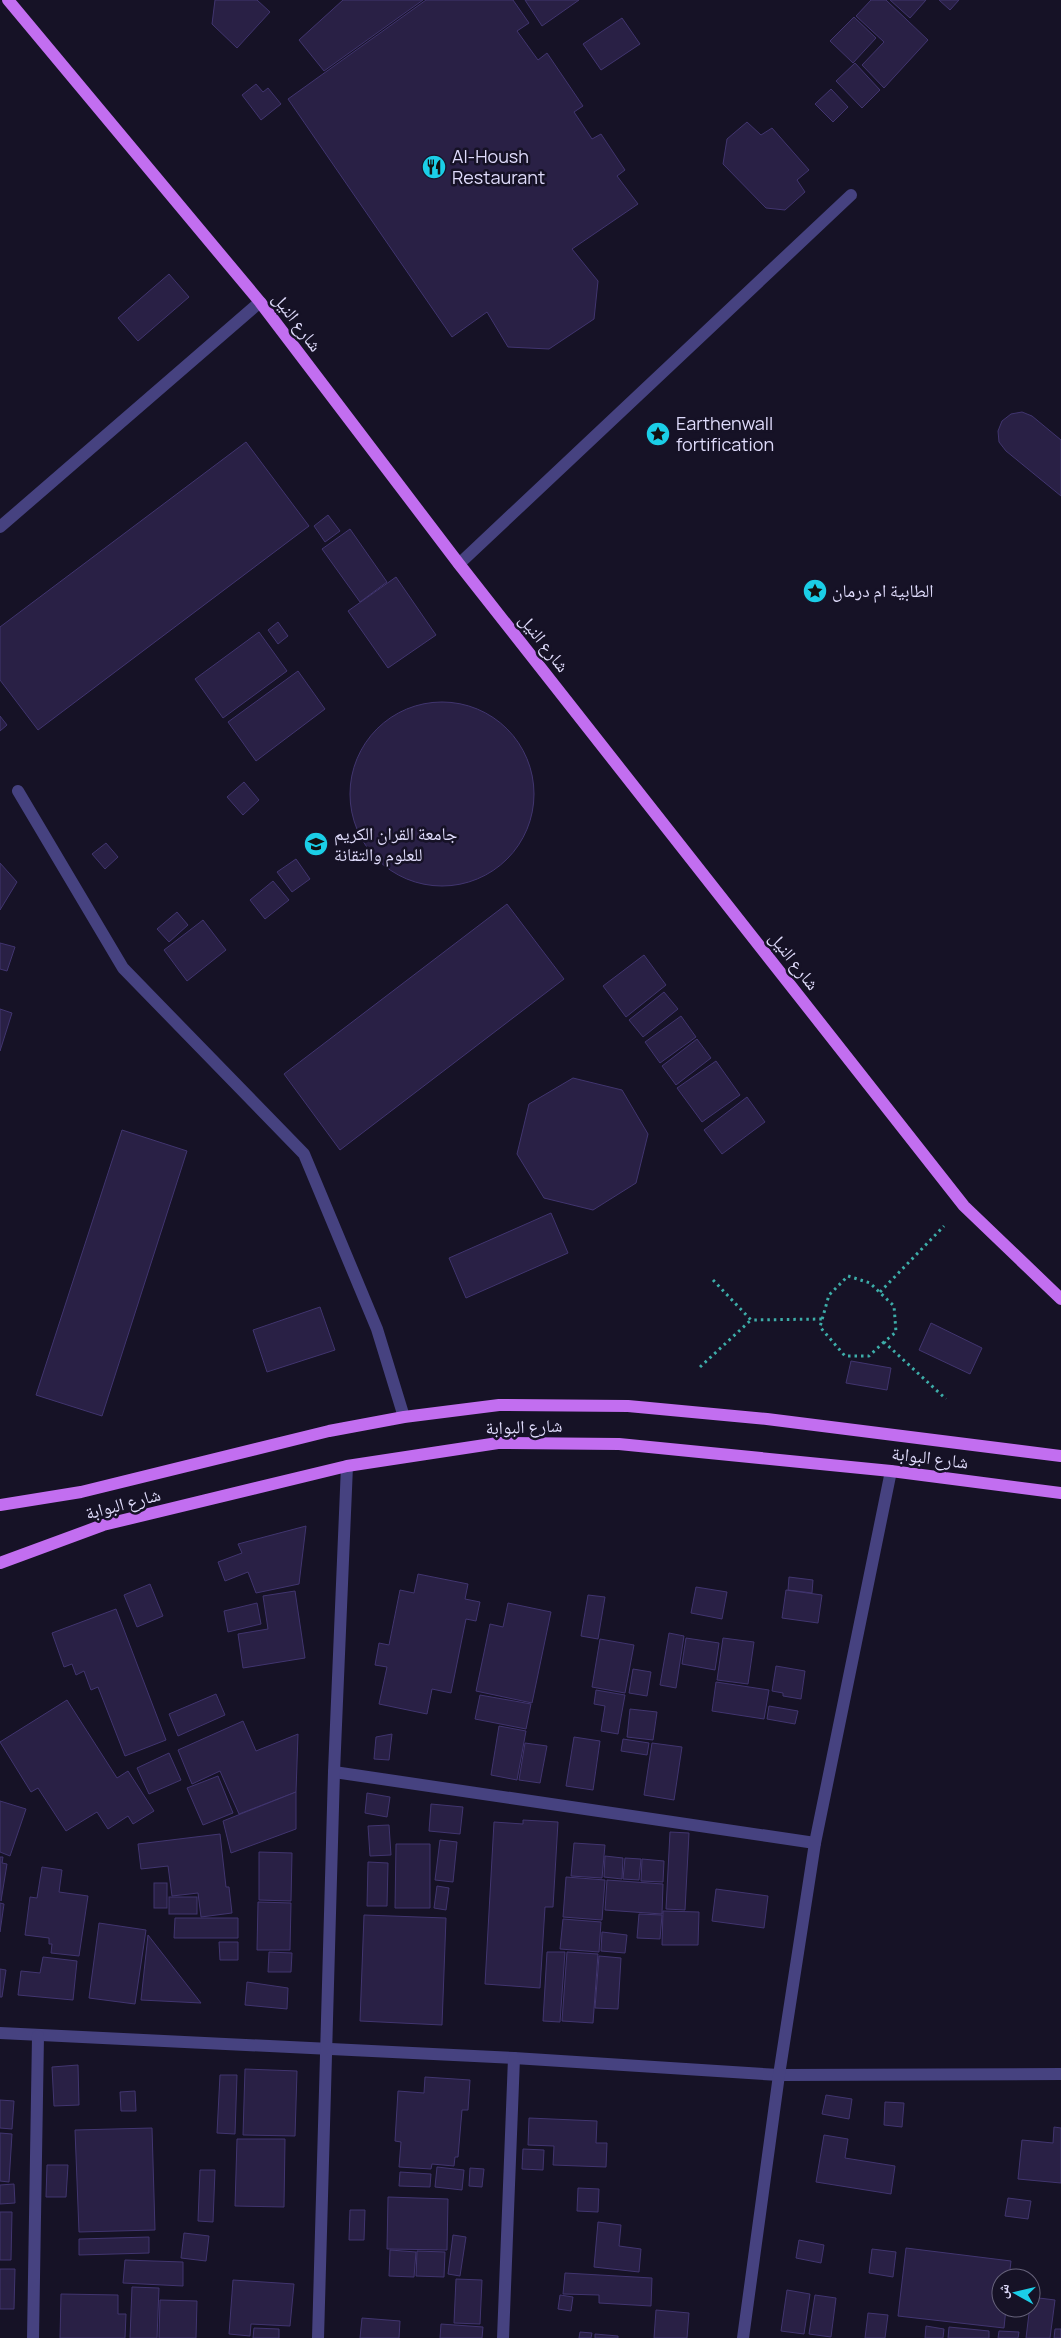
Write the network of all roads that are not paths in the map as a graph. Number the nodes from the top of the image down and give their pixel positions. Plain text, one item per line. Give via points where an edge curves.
1 (8, 0) edge
2 (851, 195) dead end
3 (260, 302) junction
4 (0, 527) edge
5 (459, 564) junction
6 (18, 791) dead end
7 (1061, 1299) edge
8 (404, 1417) junction
9 (1061, 1456) edge
10 (347, 1466) junction
11 (891, 1471) junction
12 (1061, 1493) edge
13 (0, 1505) edge
14 (0, 1563) edge
15 (334, 1772) junction
16 (815, 1842) junction
17 (0, 2033) edge
18 (38, 2036) junction
19 (325, 2050) junction
20 (514, 2058) junction
21 (1061, 2074) edge
22 (779, 2075) junction
23 (33, 2338) edge
24 (318, 2338) edge
25 (503, 2338) edge
26 (743, 2338) edge

1 - 3 main road, شارع النيل
2 - 5 street
3 - 4 street
3 - 5 main road, شارع النيل
5 - 7 main road, شارع النيل via 964,1206
6 - 8 street via 123,968 304,1154 377,1329
8 - 9 main road, شارع البوابة via 500,1405 628,1406 767,1419
8 - 13 main road, شارع البوابة via 329,1431 81,1492
10 - 11 main road, شارع البوابة via 498,1443 610,1444
10 - 14 main road, شارع البوابة via 103,1525
10 - 15 street
11 - 12 main road, شارع البوابة
11 - 16 street
15 - 16 street
15 - 19 street
16 - 22 street
17 - 18 street
18 - 19 street
18 - 23 street
19 - 20 street
19 - 24 street
20 - 22 street
20 - 25 street
21 - 22 street
22 - 26 street

